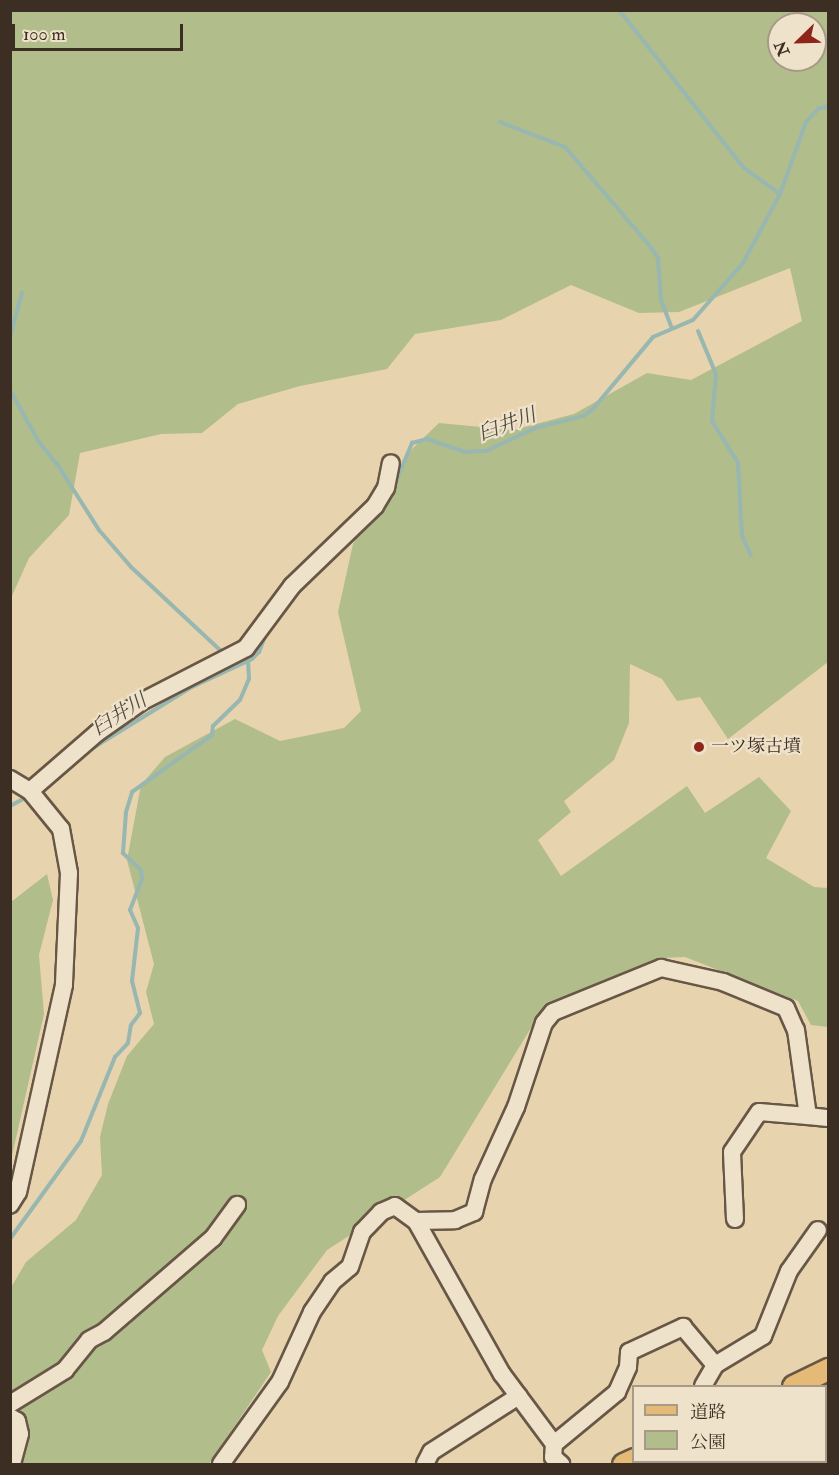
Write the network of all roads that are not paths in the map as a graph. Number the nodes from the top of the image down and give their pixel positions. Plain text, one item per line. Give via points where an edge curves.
1 (391, 464) dead end
2 (10, 779) edge
3 (30, 791) junction
4 (808, 1116) junction
5 (828, 1118) edge
6 (10, 1205) edge
7 (237, 1205) dead end
8 (735, 1219) dead end
9 (416, 1221) junction
10 (818, 1230) dead end
11 (715, 1365) junction
12 (828, 1369) edge
13 (704, 1385) edge
14 (796, 1385) edge
15 (519, 1396) junction
16 (10, 1404) edge
17 (10, 1416) edge
18 (552, 1457) edge
19 (12, 1464) edge
20 (221, 1464) edge
21 (425, 1464) edge

1 - 3 street via 386,488 375,506 291,586 246,648 141,702 97,733
2 - 3 street
3 - 6 street via 61,829 66,858 64,985 18,1192
4 - 5 street
4 - 8 street via 759,1112 732,1152
4 - 9 street via 796,1030 786,1008 723,982 661,968 553,1012 544,1023 516,1107 483,1179 474,1212 455,1220
7 - 16 street via 213,1238 104,1332 89,1340 64,1370
9 - 15 street
9 - 20 street via 395,1206 381,1212 362,1232 350,1267 332,1282 312,1312 280,1382
10 - 11 street via 789,1271 763,1336
11 - 13 street
11 - 18 street via 683,1328 629,1352 628,1367 617,1392
12 - 14 main road
15 - 18 street
15 - 21 street via 431,1452
17 - 19 street via 17,1421 20,1434

